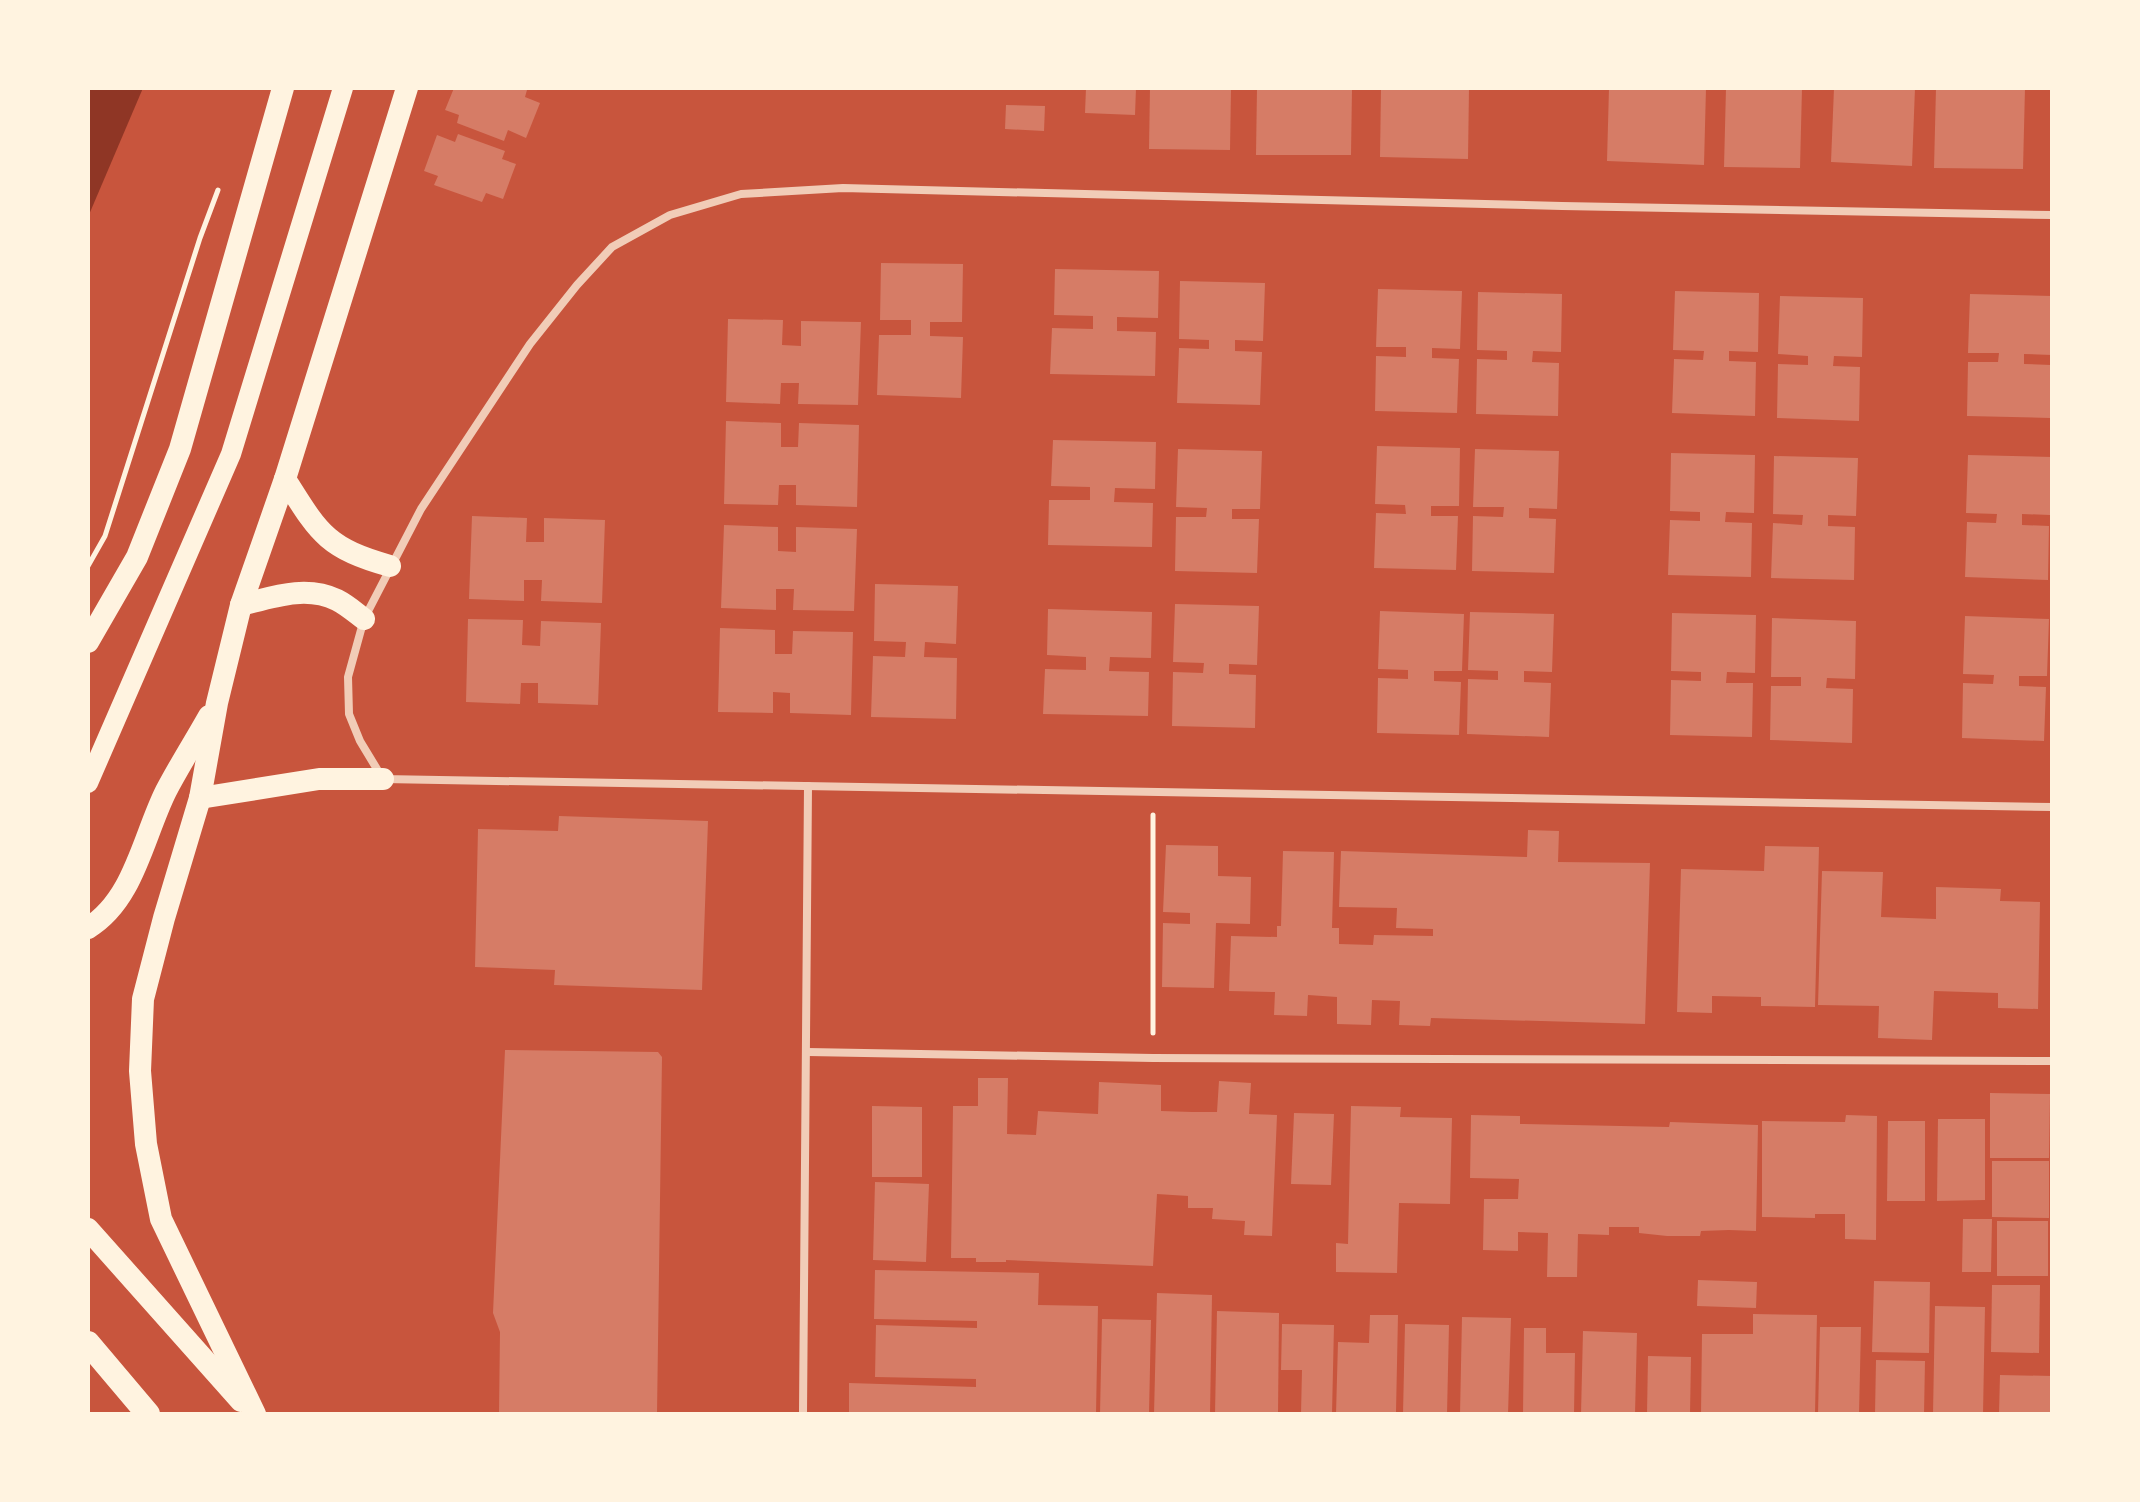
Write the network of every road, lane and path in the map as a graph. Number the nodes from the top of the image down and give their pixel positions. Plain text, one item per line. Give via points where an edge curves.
1 (283, 88) edge
2 (343, 88) edge
3 (407, 88) edge
4 (2052, 215) edge
5 (285, 479) junction
6 (390, 566) junction
7 (241, 605) junction
8 (364, 619) junction
9 (88, 642) edge
10 (217, 703) junction
11 (383, 779) junction
12 (88, 783) edge
13 (808, 786) junction
14 (1153, 792) junction
15 (200, 798) junction
16 (2052, 807) edge
17 (88, 928) edge
18 (808, 1052) junction
19 (1153, 1058) junction
20 (2052, 1061) edge
21 (88, 1229) edge
22 (88, 1343) edge
23 (148, 1414) edge
24 (254, 1414) edge
25 (803, 1414) edge

1 - 9 highway via 180,449 137,557
2 - 12 main road via 231,454
3 - 5 highway
4 - 6 street via 843,188 741,194 670,215 612,247 530,344 421,509
5 - 6 highway via 317,530 333,544
5 - 7 highway
6 - 8 street
7 - 8 highway via 313,593 337,600
7 - 10 highway
8 - 11 street via 348,677 349,714
10 - 15 highway
10 - 17 highway via 166,792 125,889 103,919
11 - 13 street
11 - 15 highway via 319,779
13 - 14 street
13 - 18 street
14 - 16 street
14 - 19 path
15 - 24 highway via 143,999 140,1071 146,1144 161,1219
18 - 19 street
18 - 25 street
19 - 20 street
21 - 24 highway
22 - 23 highway

